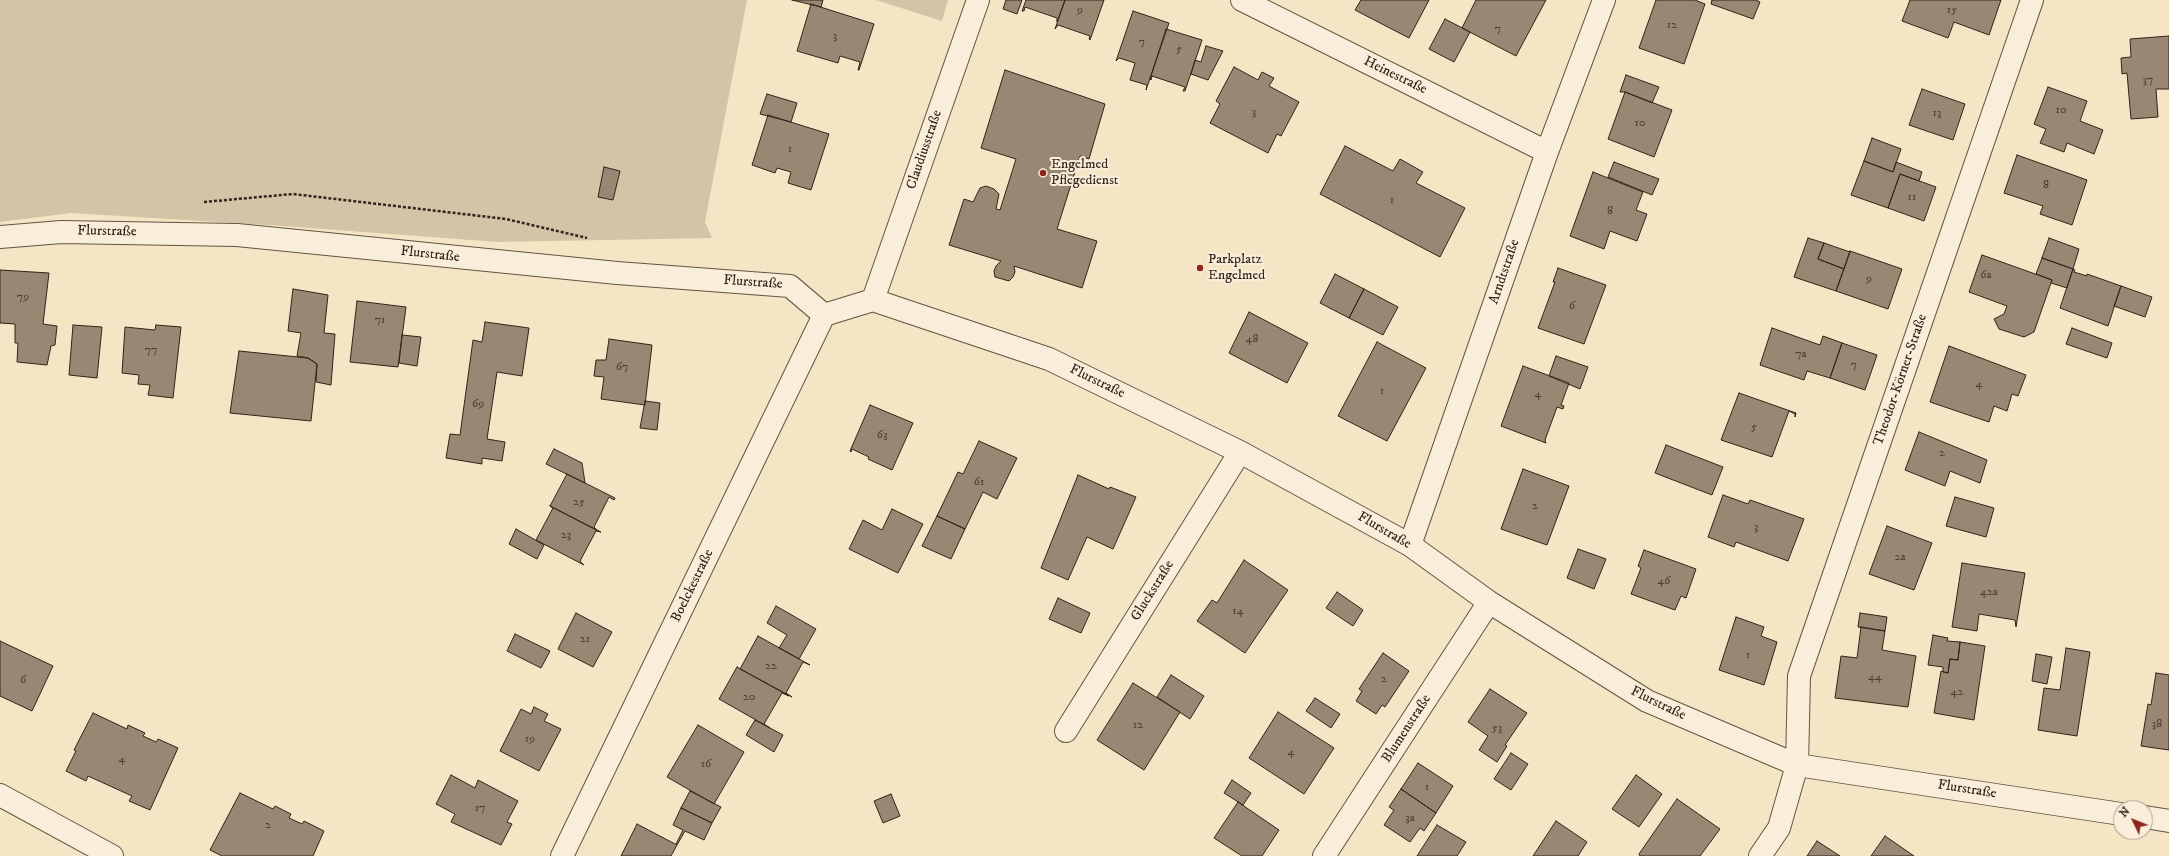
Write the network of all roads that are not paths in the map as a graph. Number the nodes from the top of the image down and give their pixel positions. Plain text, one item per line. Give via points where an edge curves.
1 (978, 0) edge
2 (1242, 0) edge
3 (1604, 0) edge
4 (2032, 0) edge
5 (1547, 152) junction
6 (0, 237) edge
7 (873, 300) junction
8 (824, 315) junction
9 (1240, 452) junction
10 (1410, 545) junction
11 (1489, 602) junction
12 (1066, 731) dead end
13 (1797, 765) junction
14 (0, 795) edge
15 (2113, 813) edge
16 (2153, 818) edge
17 (2169, 821) edge
18 (112, 856) edge
19 (562, 856) edge
20 (1324, 856) edge
21 (1760, 856) edge

1 - 7 street, Claudiusstraße
2 - 5 street, Heinestraße
3 - 5 street, Arndtstraße
4 - 13 street, Theodor-Körner-Straße via 1799,676
5 - 10 street, Arndtstraße
6 - 8 street, Flurstraße via 61,232 237,235 617,273 790,286
7 - 8 street
7 - 9 street, Flurstraße via 1049,359
8 - 19 street, Boelckestraße
9 - 10 street, Flurstraße
9 - 12 street, Gluckstraße
10 - 11 street, Flurstraße
11 - 13 street, Flurstraße via 1647,701
11 - 20 street, Blumenstraße
13 - 15 street, Flurstraße
13 - 21 street, Theodor-Körner-Straße via 1779,828
14 - 18 street
16 - 17 street

